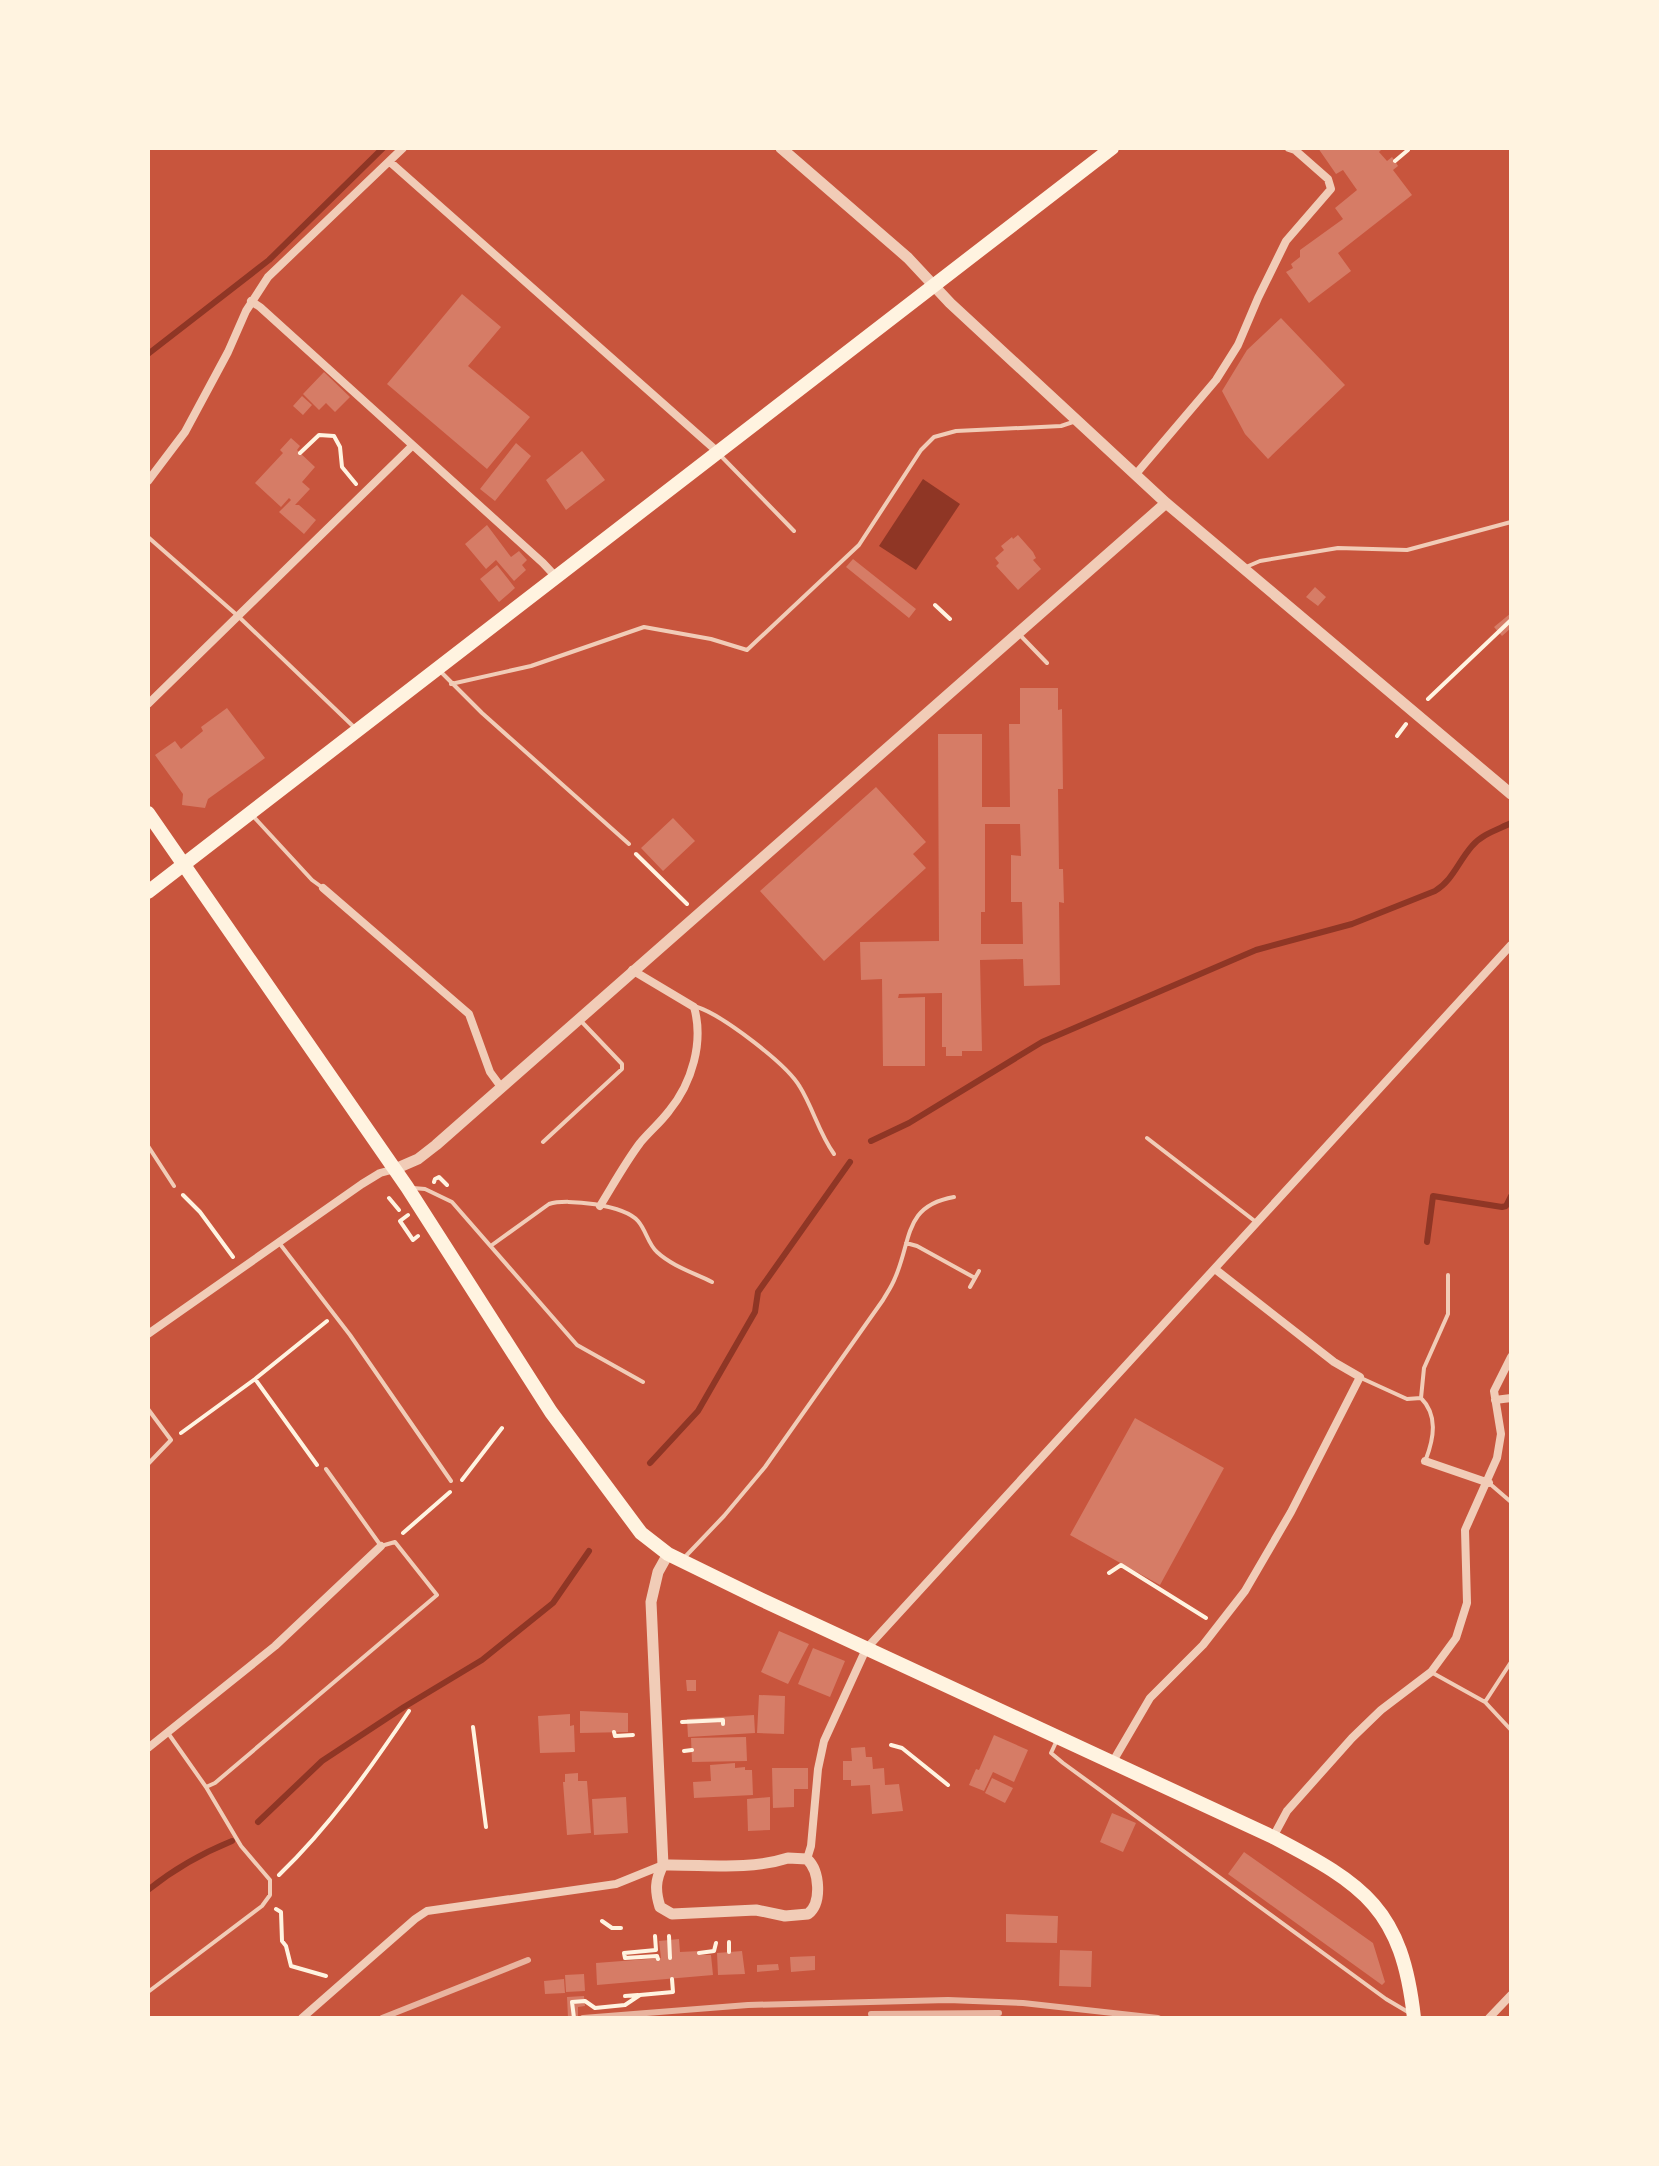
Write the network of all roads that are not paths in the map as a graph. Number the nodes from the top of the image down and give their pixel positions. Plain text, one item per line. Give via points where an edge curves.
1 (403, 148) edge
2 (781, 148) edge
3 (1112, 148) edge
4 (1289, 148) edge
5 (390, 162) junction
6 (934, 286) junction
7 (251, 301) junction
8 (1078, 420) junction
9 (412, 446) junction
10 (719, 453) junction
11 (1136, 474) junction
12 (148, 481) edge
13 (1166, 503) junction
14 (1511, 522) edge
15 (794, 531) dead end
16 (148, 537) edge
17 (1244, 568) junction
18 (557, 578) junction
19 (238, 616) junction
20 (1018, 633) junction
21 (1047, 663) dead end
22 (438, 670) junction
23 (451, 684) junction
24 (148, 704) edge
25 (358, 732) junction
26 (1511, 794) edge
27 (148, 813) edge
28 (251, 813) junction
29 (629, 844) road end
30 (184, 865) junction
31 (323, 888) joint
32 (148, 892) edge
33 (1511, 945) edge
34 (632, 970) junction
35 (694, 1007) junction
36 (579, 1018) junction
37 (501, 1087) junction
38 (1147, 1138) dead end
39 (543, 1142) dead end
40 (148, 1146) edge
41 (834, 1154) dead end
42 (395, 1169) junction
43 (174, 1186) road end
44 (407, 1187) junction
45 (954, 1197) dead end
46 (600, 1206) junction
47 (1257, 1222) junction
48 (278, 1242) junction
49 (906, 1243) junction
50 (492, 1245) junction
51 (1215, 1269) junction
52 (979, 1271) dead end
53 (1448, 1275) dead end
54 (975, 1278) junction
55 (712, 1282) dead end
56 (970, 1287) dead end
57 (148, 1334) edge
58 (1511, 1357) edge
59 (1360, 1377) junction
60 (643, 1382) dead end
61 (1421, 1398) junction
62 (1511, 1398) edge
63 (1495, 1400) junction
64 (148, 1409) edge
65 (1425, 1461) joint
66 (148, 1464) edge
67 (326, 1469) road end
68 (451, 1481) dead end
69 (1489, 1483) junction
70 (1511, 1502) edge
71 (381, 1546) junction
72 (675, 1557) junction
73 (866, 1649) junction
74 (1511, 1662) edge
75 (1431, 1672) junction
76 (1485, 1702) junction
77 (1511, 1730) edge
78 (167, 1731) junction
79 (1058, 1738) junction
80 (148, 1748) edge
81 (1112, 1763) junction
82 (206, 1787) junction
83 (1273, 1837) junction
84 (807, 1859) junction
85 (663, 1865) junction
86 (148, 1992) edge
87 (1511, 1995) edge
88 (1414, 2017) edge
89 (302, 2018) edge
90 (1489, 2018) edge

1 - 5 street
2 - 6 street via 876,228
3 - 6 main road
4 - 11 street via 1328,179 1331,189 1286,241 1216,380
5 - 7 street via 268,277
5 - 10 street
6 - 8 street
6 - 10 main road
7 - 9 street
7 - 12 street via 185,432
8 - 11 street
8 - 23 lane via 934,437 859,545 747,650 644,627 531,666
9 - 18 street
9 - 19 street
10 - 15 lane
10 - 18 main road
11 - 13 street
13 - 17 street
13 - 20 street
14 - 17 lane via 1407,550 1329,549
16 - 19 lane
17 - 26 street
18 - 22 main road
19 - 24 street
19 - 25 lane
20 - 21 lane
20 - 34 street
22 - 23 lane
22 - 25 main road
23 - 29 lane
25 - 28 main road
27 - 30 main road
28 - 30 main road
28 - 31 lane
30 - 32 main road
30 - 42 main road
31 - 37 street via 469,1014 490,1072
33 - 47 street
34 - 35 street
34 - 36 street
35 - 41 lane via 718,1016 799,1084
35 - 46 street via 692,1071 671,1109 641,1142
36 - 37 street
36 - 39 lane via 622,1069
37 - 42 street via 418,1159
38 - 47 lane
40 - 43 lane
42 - 44 main road
42 - 48 street via 375,1175
44 - 50 lane via 452,1202
44 - 72 main road via 551,1412 635,1526
45 - 49 lane via 936,1200 918,1215
46 - 50 lane via 560,1200
46 - 55 lane via 633,1216 658,1253
47 - 51 street
48 - 57 street
48 - 68 lane
49 - 54 lane
49 - 72 lane via 883,1300 776,1452 724,1516
50 - 60 lane via 577,1345
51 - 59 street
51 - 73 street
52 - 54 lane
53 - 61 lane via 1448,1314 1424,1368
54 - 56 lane
58 - 63 street via 1496,1384
59 - 61 lane via 1407,1399
59 - 81 street via 1263,1562 1219,1626 1150,1698
61 - 65 lane via 1433,1414
62 - 63 street
63 - 69 street via 1501,1434
64 - 66 lane via 171,1440
65 - 69 street
67 - 71 lane
69 - 70 lane
69 - 75 street via 1465,1530 1465,1614 1456,1638
71 - 78 street via 275,1646
71 - 82 lane via 395,1542 437,1595
72 - 73 main road
72 - 85 street via 658,1572 651,1602
73 - 79 main road
73 - 84 street via 824,1741
74 - 76 lane
75 - 76 lane
75 - 83 street via 1352,1738 1287,1811
76 - 77 lane
78 - 80 street
78 - 82 lane
79 - 81 main road
79 - 88 lane via 1051,1753 1063,1763
81 - 83 main road
82 - 86 lane via 241,1846 270,1880 270,1895
83 - 88 main road via 1332,1868 1373,1903 1398,1944
84 - 85 street
84 - 85 street via 817,1876 815,1907 792,1916 765,1910 666,1913 656,1893
85 - 89 street via 616,1884 427,1911
87 - 90 street

